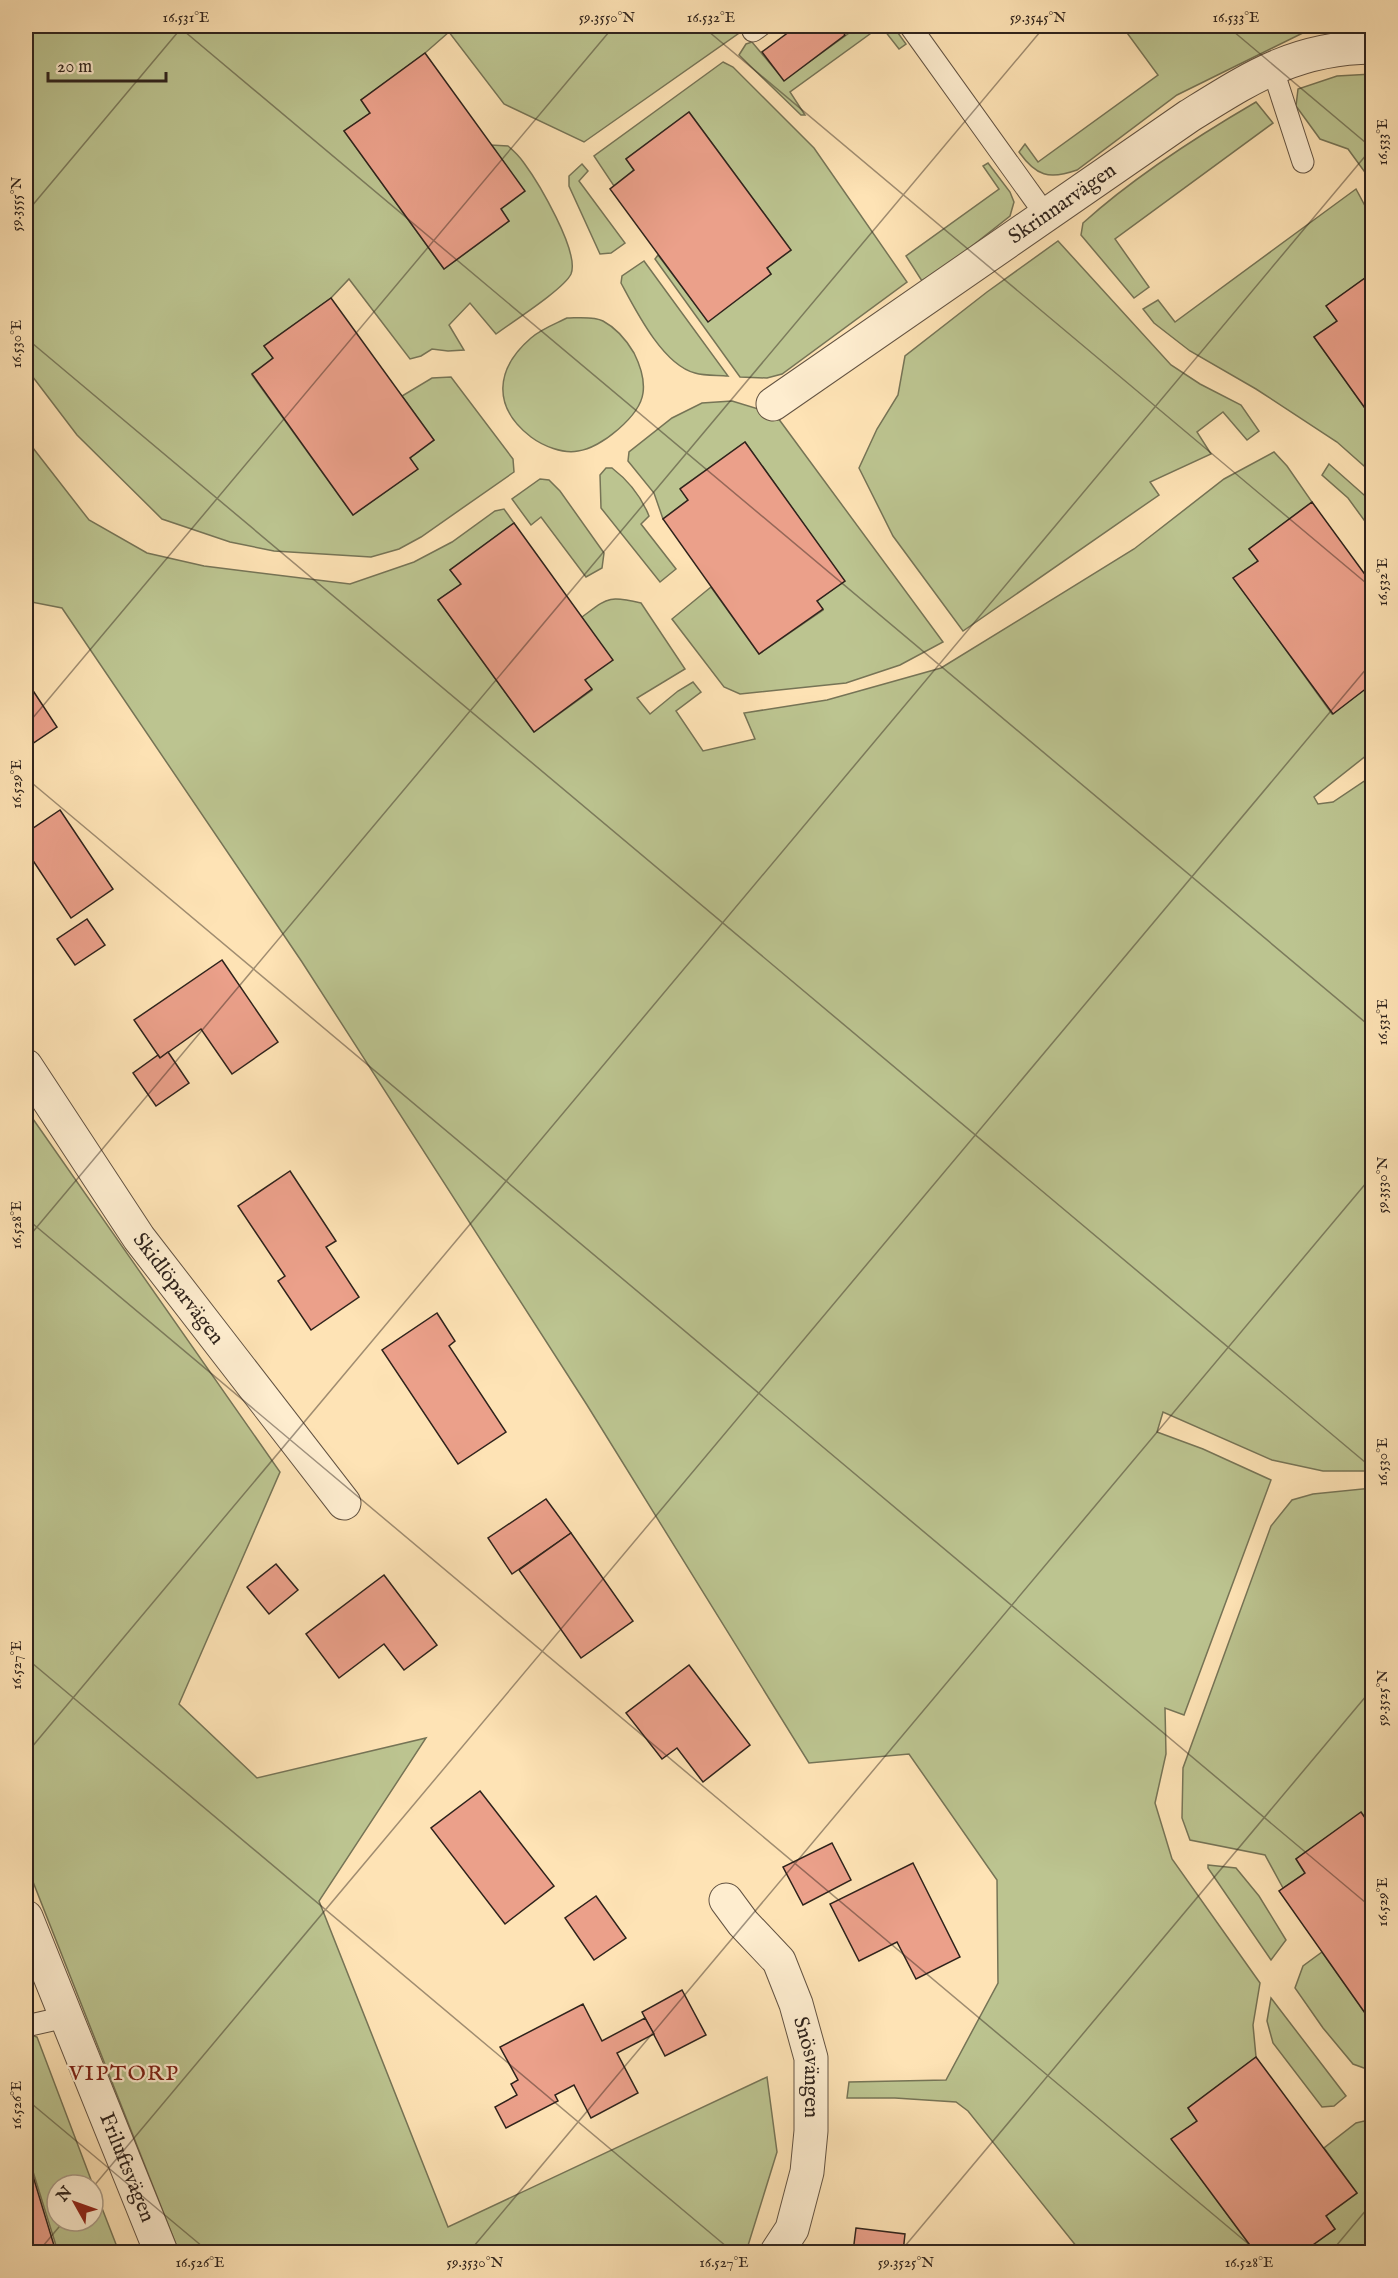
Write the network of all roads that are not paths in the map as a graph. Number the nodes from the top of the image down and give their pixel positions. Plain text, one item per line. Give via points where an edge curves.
1 (910, 26) edge
2 (1372, 47) edge
3 (1272, 68) junction
4 (1303, 162) dead end
5 (1045, 214) junction
6 (773, 404) dead end
7 (26, 1066) edge
8 (344, 1503) dead end
9 (726, 1900) dead end
10 (26, 1917) edge
11 (66, 2017) junction
12 (26, 2025) edge
13 (161, 2253) edge
14 (777, 2253) edge

1 - 5 lane
2 - 3 street, Skrinnarvägen via 1336,49
3 - 4 lane
3 - 5 street, Skrinnarvägen via 1189,116
5 - 6 street, Skrinnarvägen
7 - 8 street, Skidlöparvägen via 140,1238
9 - 14 street, Snösvängen via 779,1960 811,2058 807,2172 792,2229
10 - 11 street, Friluftsvägen
11 - 12 lane
11 - 13 street, Friluftsvägen

